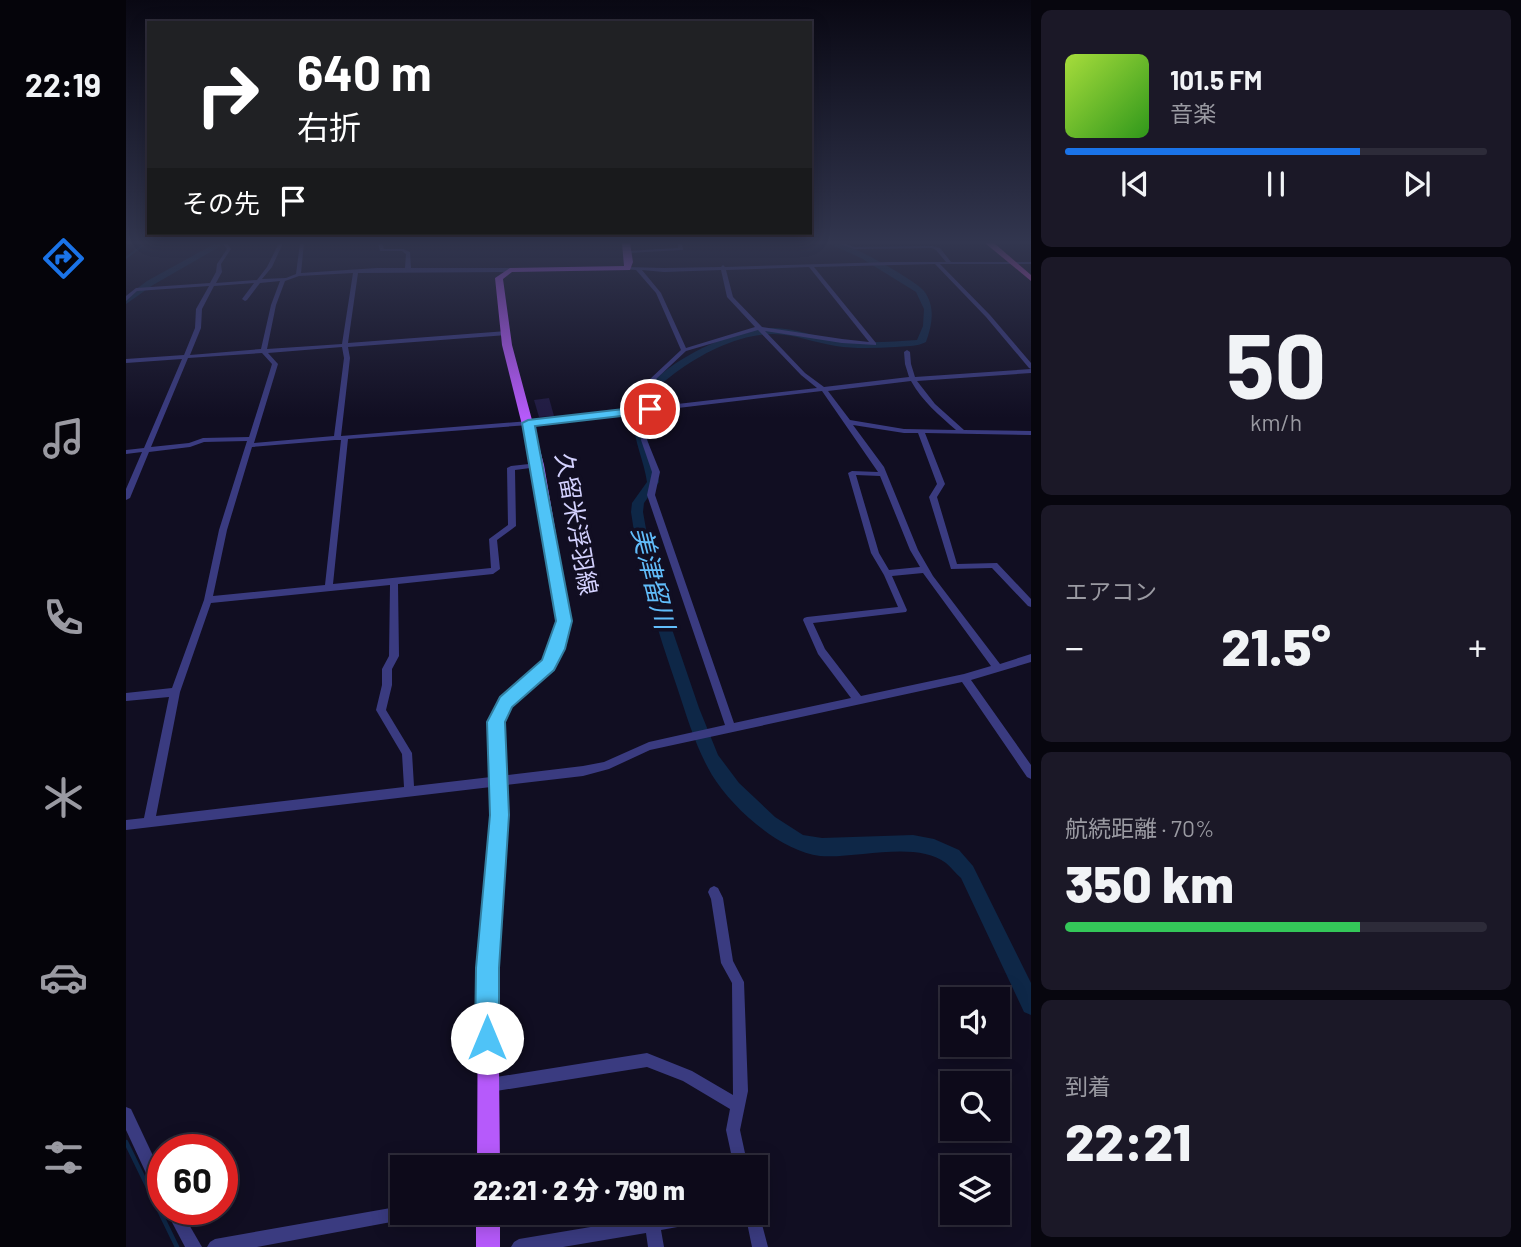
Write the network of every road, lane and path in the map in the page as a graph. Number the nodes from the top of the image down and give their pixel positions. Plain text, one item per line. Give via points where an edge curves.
1 (203, 301) edge
2 (274, 301) edge
3 (352, 301) edge
4 (502, 301) edge
5 (662, 301) edge
6 (734, 301) edge
7 (839, 301) edge
8 (973, 301) edge
9 (758, 328) junction
10 (507, 333) junction
11 (345, 345) junction
12 (684, 350) junction
13 (265, 351) junction
14 (907, 352) dead end
15 (187, 356) junction
16 (126, 361) edge
17 (1031, 369) edge
18 (912, 379) junction
19 (824, 390) junction
20 (654, 409) junction
21 (629, 412) junction
22 (848, 422) junction
23 (528, 423) junction
24 (920, 431) junction
25 (961, 431) junction
26 (1031, 433) edge
27 (341, 438) junction
28 (252, 442) junction
29 (146, 451) junction
30 (126, 453) edge
31 (538, 465) junction
32 (883, 474) junction
33 (126, 498) edge
34 (926, 570) junction
35 (887, 573) junction
36 (394, 581) junction
37 (329, 587) junction
38 (208, 600) junction
39 (1031, 604) edge
40 (1031, 658) edge
41 (997, 667) junction
42 (964, 678) junction
43 (175, 692) junction
44 (126, 697) edge
45 (859, 701) junction
46 (731, 729) junction
47 (1031, 774) edge
48 (498, 783) junction
49 (409, 792) junction
50 (149, 822) junction
51 (126, 825) edge
52 (714, 892) dead end
53 (487, 1085) junction
54 (738, 1106) junction
55 (126, 1114) edge
56 (488, 1155) edge
57 (738, 1155) edge
58 (147, 1159) edge
59 (390, 1215) edge
60 (181, 1225) edge
61 (488, 1225) edge
62 (646, 1225) edge
63 (652, 1225) edge
64 (755, 1225) edge
65 (194, 1247) edge
66 (215, 1247) edge
67 (488, 1247) edge
68 (519, 1247) edge
69 (656, 1247) edge
70 (760, 1247) edge

1 - 15 street
2 - 13 street
3 - 11 street
4 - 10 main road, 久留米浮羽線
5 - 12 street
6 - 9 street
7 - 9 street via 874,344
8 - 17 street
9 - 12 street
9 - 19 street
10 - 11 street
10 - 23 main road, 久留米浮羽線
11 - 13 street
11 - 27 street
12 - 21 street via 664,366
13 - 15 street
13 - 28 street via 275,364
14 - 18 street
15 - 16 street
15 - 29 street
17 - 18 street
18 - 19 street
18 - 25 street
19 - 20 street
19 - 22 street
20 - 21 street
20 - 46 street via 644,440 656,472 651,495
21 - 23 street
22 - 24 street
22 - 32 street
23 - 27 street
23 - 31 main road, 久留米浮羽線
24 - 25 street
24 - 39 street via 941,484 933,497 954,567 994,565
25 - 26 street
27 - 28 street
27 - 37 street
28 - 29 street via 203,440
28 - 38 street via 223,530
29 - 30 street
29 - 33 street
31 - 36 street via 511,468 512,526 493,539 496,569
31 - 48 main road, 久留米浮羽線 via 564,621 548,665 498,714
32 - 34 street
32 - 35 street via 852,473 875,553
34 - 35 street
34 - 41 street
35 - 45 street via 903,610 807,620 821,651
36 - 37 street
36 - 49 street via 394,656 387,669 381,710 407,752
37 - 38 street
38 - 43 street
40 - 41 street
41 - 42 street
42 - 45 street
42 - 47 street
43 - 44 street
43 - 50 street
45 - 46 street
46 - 48 street via 649,746 605,766
48 - 49 street
48 - 53 main road, 久留米浮羽線
49 - 50 street
50 - 51 street
52 - 54 street via 727,963 738,982
53 - 54 street via 647,1060 687,1076
53 - 56 main road, 久留米浮羽線
54 - 57 street via 734,1135
55 - 58 street
59 - 66 street
60 - 65 street
61 - 67 main road
62 - 68 street
63 - 69 street
64 - 70 street

